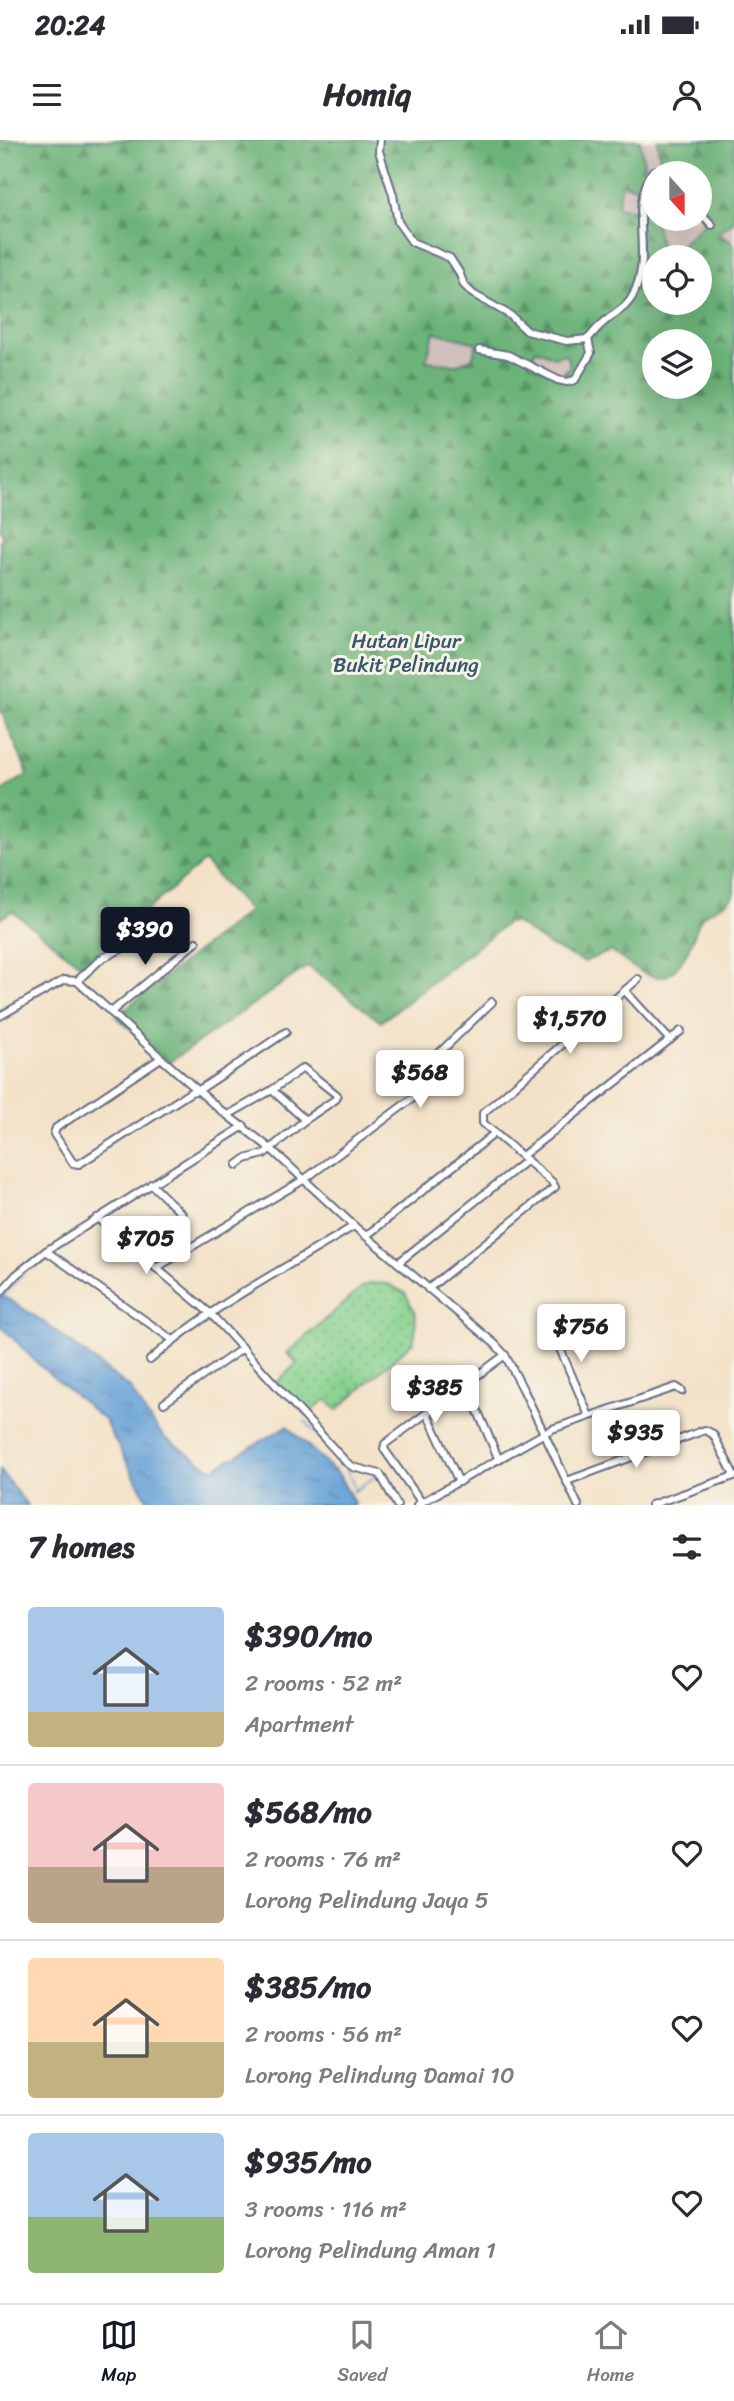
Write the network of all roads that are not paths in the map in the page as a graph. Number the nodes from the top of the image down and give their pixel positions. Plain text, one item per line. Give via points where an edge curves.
1 (380, 140) edge
2 (642, 198) edge
3 (588, 339) junction
4 (479, 351) dead end
5 (137, 938) dead end
6 (196, 943) dead end
7 (639, 979) dead end
8 (78, 981) junction
9 (625, 991) junction
10 (492, 1002) dead end
11 (111, 1012) junction
12 (0, 1017) edge
13 (681, 1031) dead end
14 (286, 1032) dead end
15 (670, 1040) junction
16 (160, 1058) junction
17 (199, 1090) junction
18 (272, 1090) junction
19 (228, 1115) junction
20 (304, 1120) junction
21 (244, 1126) junction
22 (495, 1133) junction
23 (271, 1149) junction
24 (524, 1158) junction
25 (237, 1165) dead end
26 (305, 1179) junction
27 (151, 1184) junction
28 (182, 1214) dead end
29 (97, 1218) junction
30 (354, 1226) junction
31 (366, 1236) junction
32 (46, 1251) junction
33 (398, 1263) junction
34 (156, 1268) junction
35 (428, 1289) junction
36 (0, 1293) edge
37 (211, 1314) junction
38 (549, 1323) dead end
39 (173, 1340) junction
40 (243, 1348) junction
41 (505, 1355) junction
42 (150, 1360) dead end
43 (466, 1384) junction
44 (682, 1391) dead end
45 (164, 1403) dead end
46 (427, 1413) junction
47 (589, 1416) junction
48 (544, 1434) junction
49 (499, 1460) junction
50 (734, 1476) edge
51 (567, 1481) junction
52 (459, 1482) junction
53 (420, 1504) edge
54 (397, 1505) edge
55 (578, 1505) edge
56 (651, 1505) edge

1 - 3 street via 398,222 412,242 450,258 473,294 510,315 527,331 567,341
2 - 3 street via 643,248 635,293
3 - 4 street via 592,353 575,380 567,382 508,355
5 - 8 street via 101,959
6 - 11 street
7 - 9 street
8 - 11 street
8 - 12 street via 64,980
9 - 15 street
9 - 22 street via 483,1113 483,1123
10 - 26 street via 432,1060 425,1089
11 - 16 street
13 - 15 street
14 - 17 street
15 - 24 street
16 - 17 street
16 - 17 street via 56,1128 54,1132 73,1163 79,1164
17 - 19 street
18 - 19 street
18 - 20 street
18 - 20 street via 303,1068 335,1093 337,1096
19 - 21 street
20 - 23 street
21 - 23 street
21 - 27 street
22 - 24 street
22 - 31 street
23 - 25 street
23 - 26 street
24 - 33 street
24 - 35 street via 552,1182 553,1190
26 - 30 street
26 - 34 street
27 - 28 street
27 - 29 street
29 - 32 street
29 - 34 street
30 - 31 street
30 - 37 street
31 - 33 street
32 - 36 street
32 - 39 street
33 - 35 street
34 - 37 street
35 - 41 street
37 - 39 street
37 - 40 street
38 - 47 street
39 - 42 street
40 - 45 street
40 - 54 street via 346,1462 380,1474
41 - 43 street
41 - 48 street
43 - 46 street
43 - 49 street
44 - 47 street via 676,1388
46 - 52 street
46 - 53 street via 386,1442 384,1449
47 - 48 street
48 - 49 street
48 - 51 street
49 - 52 street
50 - 51 street via 710,1431 705,1430
50 - 56 street
51 - 55 street
52 - 53 street

